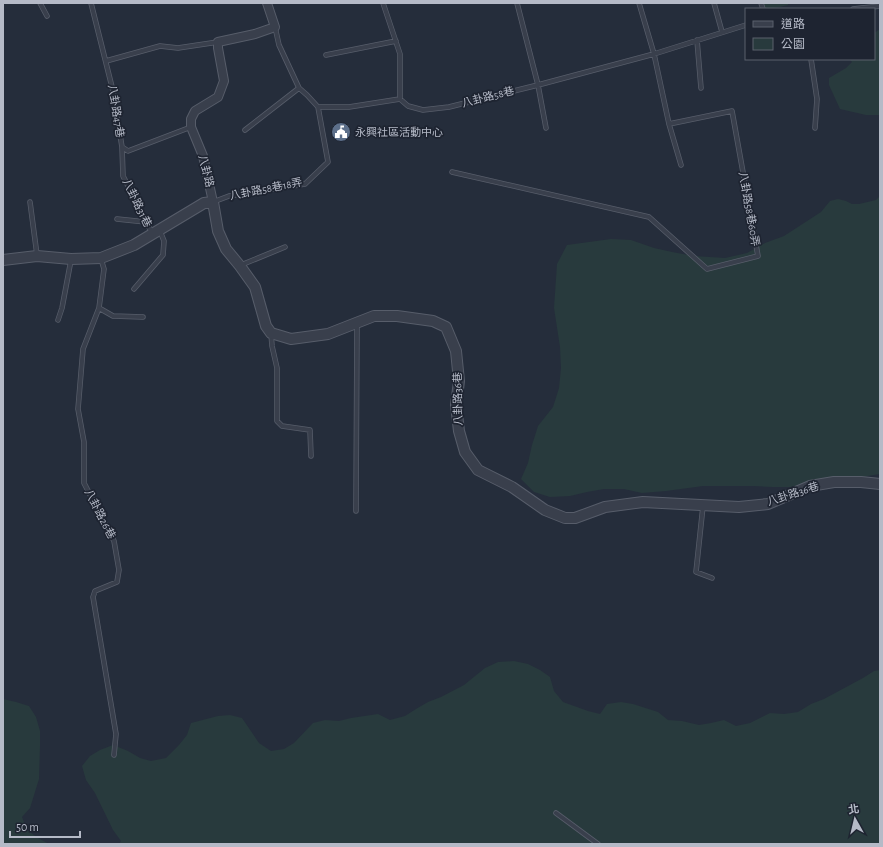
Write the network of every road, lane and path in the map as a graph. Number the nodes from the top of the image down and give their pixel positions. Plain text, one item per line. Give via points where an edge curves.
1 (40, 3) edge
2 (91, 3) edge
3 (267, 3) edge
4 (383, 3) edge
5 (517, 3) edge
6 (639, 3) edge
7 (714, 3) edge
8 (880, 6) edge
9 (862, 8) edge
10 (47, 16) dead end
11 (745, 25) edge
12 (275, 27) junction
13 (722, 32) junction
14 (697, 40) junction
15 (396, 41) junction
16 (218, 42) junction
17 (654, 54) junction
18 (326, 55) dead end
19 (811, 60) edge
20 (106, 61) junction
21 (538, 85) junction
22 (299, 88) junction
23 (701, 88) dead end
24 (400, 99) junction
25 (318, 107) junction
26 (669, 124) junction
27 (191, 127) junction
28 (546, 128) dead end
29 (814, 128) dead end
30 (245, 130) dead end
31 (122, 147) junction
32 (681, 164) dead end
33 (452, 172) dead end
34 (30, 202) dead end
35 (213, 202) junction
36 (117, 219) dead end
37 (146, 222) junction
38 (156, 233) junction
39 (285, 247) dead end
40 (37, 256) junction
41 (101, 258) junction
42 (71, 259) junction
43 (3, 260) edge
44 (240, 266) junction
45 (134, 289) dead end
46 (99, 308) junction
47 (143, 317) dead end
48 (58, 320) dead end
49 (357, 323) junction
50 (271, 333) junction
51 (311, 456) dead end
52 (880, 484) edge
53 (703, 506) junction
54 (356, 511) dead end
55 (712, 578) dead end
56 (114, 755) dead end
57 (556, 814) dead end
58 (598, 844) edge

1 - 10 lane
2 - 20 lane, 八卦路47巷
3 - 12 street
4 - 15 lane
5 - 21 lane
6 - 17 lane
7 - 13 lane
8 - 9 lane
11 - 13 lane, 八卦路58巷
12 - 16 street
12 - 22 lane via 279,45
13 - 14 lane, 八卦路58巷
14 - 17 lane, 八卦路58巷
14 - 23 lane
15 - 18 lane
15 - 24 lane via 400,54
16 - 20 lane via 178,48 160,46
16 - 27 street via 224,81 218,97 195,111
17 - 21 lane, 八卦路58巷
17 - 26 lane
19 - 29 lane via 817,99
20 - 31 lane, 八卦路47巷
21 - 24 lane, 八卦路58巷 via 443,108 423,110 408,106
21 - 28 lane
22 - 25 lane
22 - 30 lane
24 - 25 lane via 349,107
25 - 35 lane, 八卦路58巷18弄 via 328,162 305,184 229,196
26 - 32 lane
26 - 33 lane, 八卦路58巷60弄 via 732,111 758,256 707,268 650,217
27 - 31 lane, 八卦路47巷 via 128,151
27 - 35 street, 八卦路 via 203,156
31 - 37 lane, 八卦路31巷 via 123,176
34 - 40 lane
35 - 38 street, 八卦路 via 204,204
35 - 44 street via 218,231 226,249
36 - 37 lane
37 - 38 lane, 八卦路31巷
38 - 41 street, 八卦路 via 134,246
38 - 45 lane, 八卦路31巷 via 164,241 163,255
39 - 44 lane
40 - 42 street, 八卦路
40 - 43 street, 八卦路
41 - 42 street, 八卦路
41 - 46 lane, 八卦路26巷 via 104,269
42 - 48 lane
44 - 50 street via 255,287 266,326
46 - 47 lane via 113,316
46 - 56 lane, 八卦路26巷 via 83,348 78,409 84,442 84,483 114,541 119,570 117,582 95,591 93,596 116,734
49 - 50 street, 八卦路36巷 via 328,334 291,339
49 - 53 street, 八卦路36巷 via 374,316 397,316 433,321 446,327 456,351 459,381 456,405 465,452 478,470 512,487 545,510 565,518 575,518 605,507 643,502
49 - 54 lane
50 - 51 lane via 277,368 277,421 282,426 310,430
52 - 53 street, 八卦路36巷 via 834,482 810,486 768,504 739,507
53 - 55 lane via 696,572
57 - 58 lane

